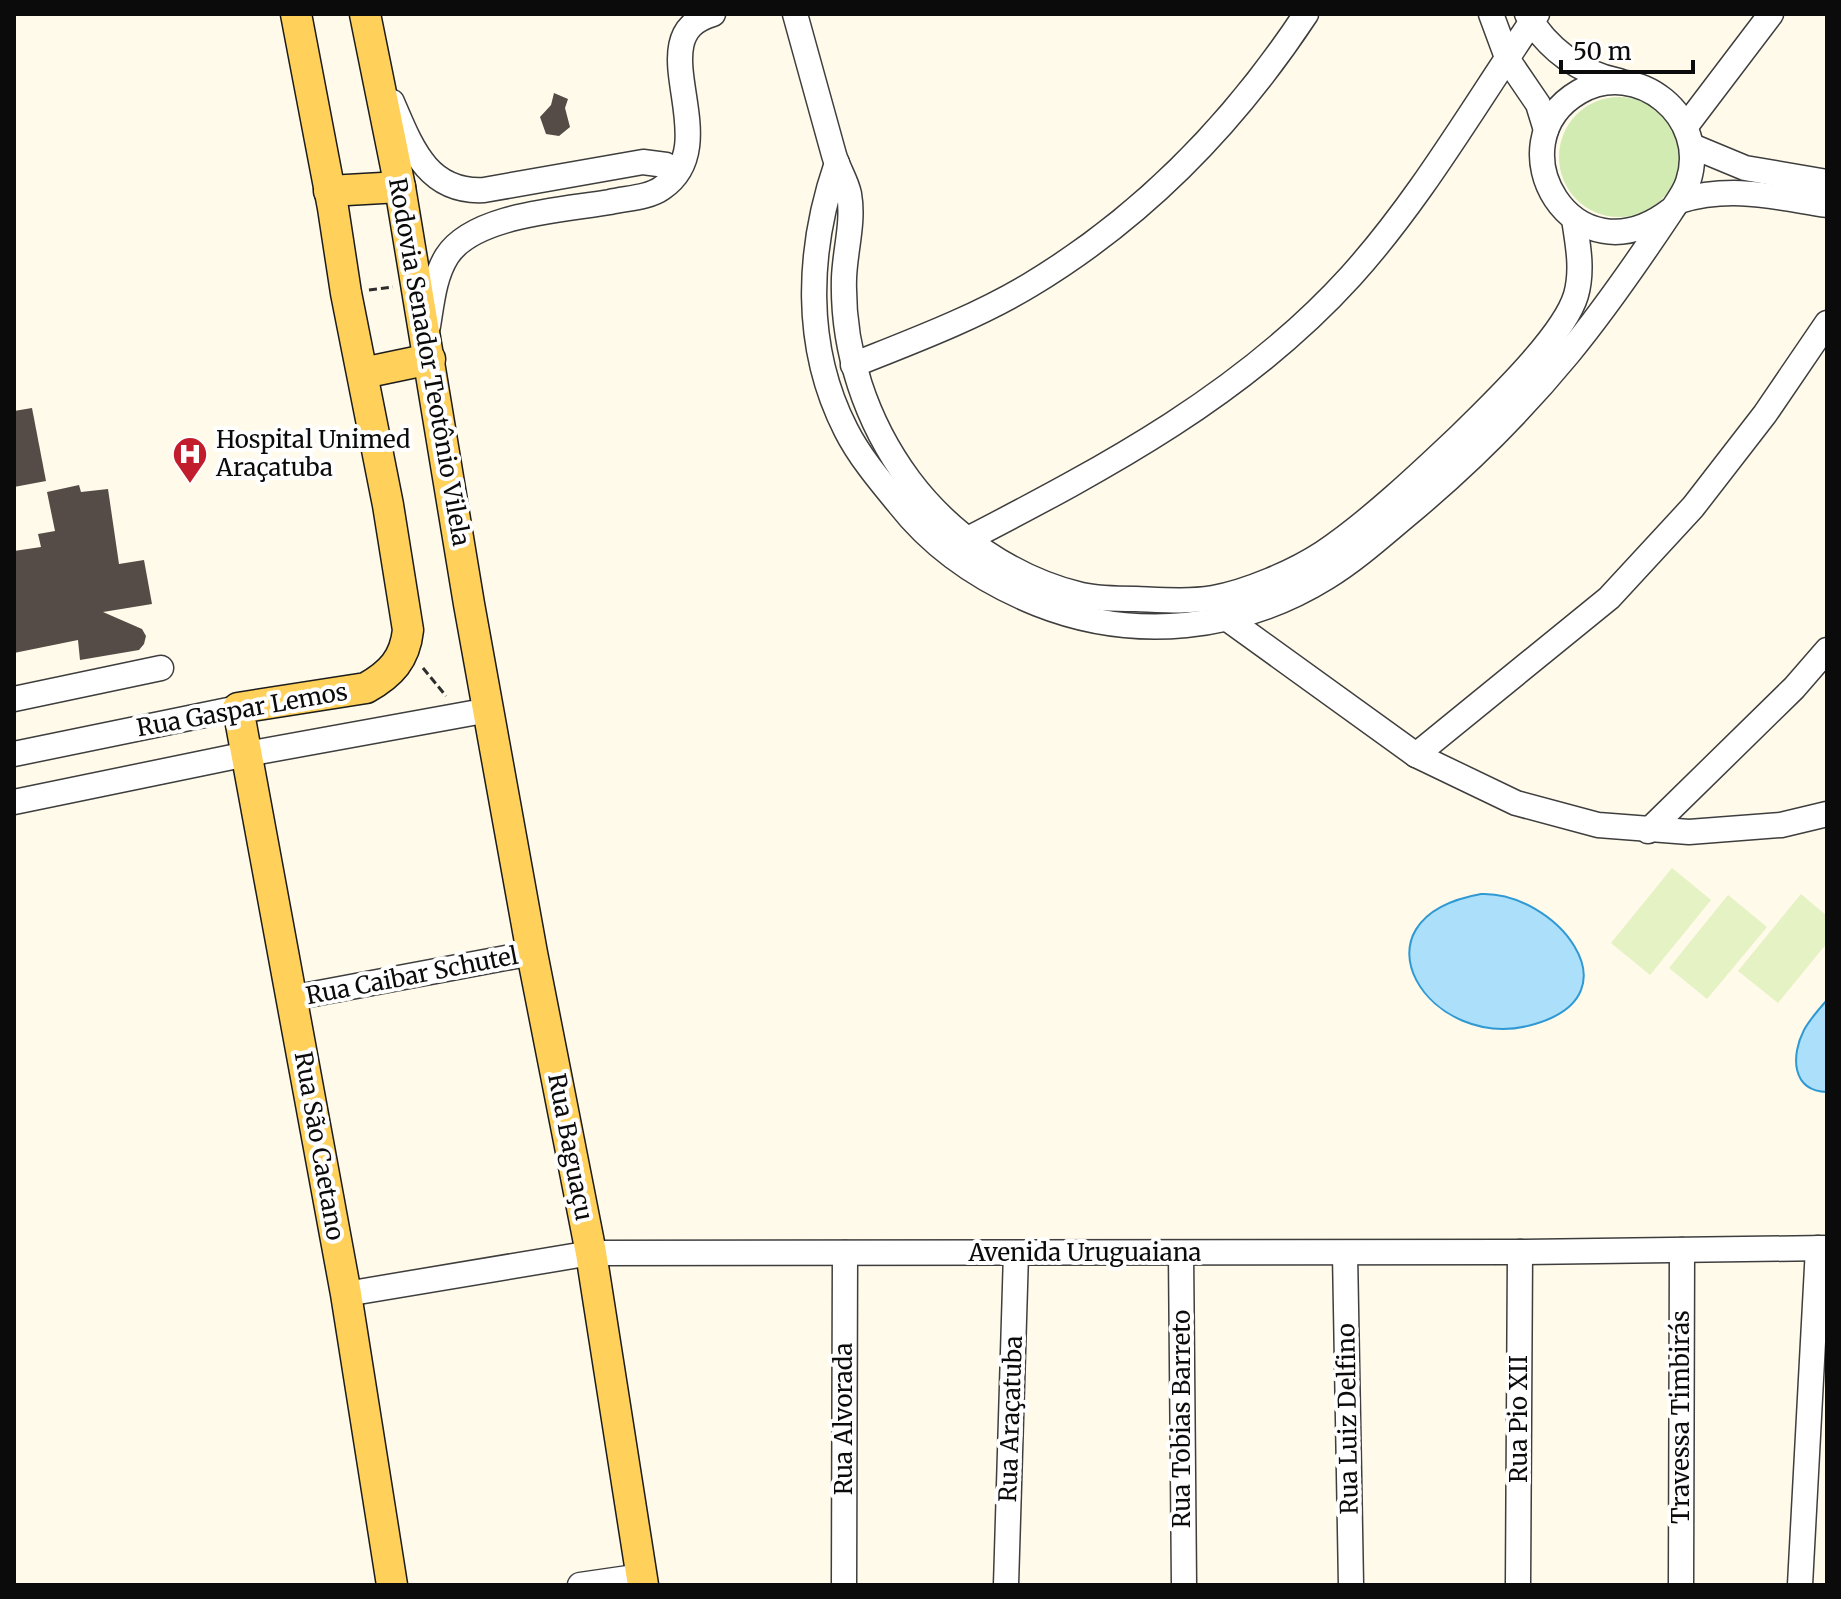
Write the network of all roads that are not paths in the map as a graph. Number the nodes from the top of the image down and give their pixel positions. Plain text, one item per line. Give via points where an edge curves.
1 (296, 14) edge
2 (365, 14) edge
3 (713, 14) edge
4 (795, 14) edge
5 (1306, 14) edge
6 (1491, 14) edge
7 (1771, 14) edge
8 (1532, 17) edge
9 (1508, 60) junction
10 (375, 63) junction
11 (1626, 82) junction
12 (1546, 130) junction
13 (1689, 136) junction
14 (837, 163) junction
15 (677, 171) junction
16 (1827, 182) edge
17 (400, 187) junction
18 (329, 191) junction
19 (1675, 205) junction
20 (1827, 205) edge
21 (1574, 219) junction
22 (846, 323) junction
23 (1827, 323) edge
24 (815, 327) junction
25 (428, 348) junction
26 (853, 365) junction
27 (363, 373) junction
28 (914, 504) junction
29 (968, 539) junction
30 (1215, 598) junction
31 (1229, 620) junction
32 (1827, 650) edge
33 (161, 668) dead end
34 (14, 699) edge
35 (238, 708) junction
36 (475, 712) junction
37 (14, 754) edge
38 (247, 754) junction
39 (1416, 755) junction
40 (14, 802) edge
41 (1827, 814) edge
42 (1648, 831) junction
43 (532, 953) junction
44 (292, 998) junction
45 (1823, 1248) edge
46 (1682, 1250) junction
47 (1520, 1252) junction
48 (591, 1253) junction
49 (845, 1253) junction
50 (1016, 1253) junction
51 (1181, 1253) junction
52 (1345, 1253) junction
53 (346, 1294) junction
54 (642, 1580) edge
55 (392, 1585) edge
56 (580, 1585) edge
57 (844, 1585) edge
58 (1006, 1585) edge
59 (1184, 1585) edge
60 (1351, 1585) edge
61 (1518, 1585) edge
62 (1681, 1585) edge
63 (1800, 1585) edge

1 - 18 main road
2 - 10 main road, Rodovia Senador Teotônio Vilela
3 - 15 street via 691,24 682,37 680,69 689,143
4 - 14 street
5 - 26 street via 1235,111 1185,165 1083,251 967,318
6 - 9 street
7 - 13 street
8 - 9 street
8 - 11 street via 1556,51 1602,77
9 - 12 street via 1538,104
9 - 29 street via 1403,212 1351,276 1295,331 1169,429
10 - 15 street via 423,165 464,191 643,162
10 - 17 main road, Rodovia Senador Teotônio Vilela
11 - 12 street via 1601,83 1578,93
11 - 13 street via 1650,89 1671,105
12 - 21 street via 1541,155 1545,180 1556,202
13 - 16 street via 1745,168
13 - 19 street via 1692,165
14 - 22 street via 851,205
14 - 24 street via 814,260
15 - 25 street via 650,194 502,221 471,233 448,254 436,281
17 - 18 main road
17 - 25 main road, Rodovia Senador Teotônio Vilela
18 - 27 main road
19 - 20 street via 1721,191
19 - 21 street via 1655,223 1624,232 1593,229
19 - 31 street via 1582,337 1525,406 1464,467 1329,576 1282,602
21 - 30 street via 1580,258 1575,298 1565,320 1501,395 1323,553
22 - 24 street
22 - 26 street
23 - 39 street via 1693,507 1609,598
24 - 28 street via 824,376 846,431 878,478
25 - 27 main road
25 - 36 main road, Rodovia Senador Teotônio Vilela
26 - 28 street via 868,410
27 - 35 main road, Rua Gaspar Lemos via 407,614 406,647 385,677 366,688
28 - 29 street
28 - 31 street via 914,523 957,561 1006,591 1060,613 1116,625 1174,628
29 - 30 street via 1042,582 1082,595
30 - 31 street
31 - 39 street
32 - 42 street
33 - 34 street
35 - 37 street, Rua Gaspar Lemos
35 - 38 main road, Rua São Caetano
36 - 38 street, Rua Gaspar Lemos
36 - 43 main road, Rua Baguaçu
38 - 40 street, Rua Gaspar Lemos
38 - 44 main road, Rua São Caetano
39 - 42 street via 1516,803 1598,825
41 - 42 street via 1781,825
43 - 44 street, Rua Caibar Schutel
43 - 48 main road, Rua Baguaçu
44 - 53 main road, Rua São Caetano
45 - 46 street, Avenida Uruguaiana
45 - 63 street
46 - 47 street, Avenida Uruguaiana
46 - 62 street, Travessa Timbirás
47 - 52 street, Avenida Uruguaiana
47 - 61 street, Rua Pio XII
48 - 49 street, Avenida Uruguaiana
48 - 53 street, Avenida Uruguaiana
48 - 54 main road, Rua Baguaçu
49 - 50 street, Avenida Uruguaiana
49 - 57 street, Rua Alvorada
50 - 51 street, Avenida Uruguaiana
50 - 58 street, Rua Araçatuba
51 - 52 street, Avenida Uruguaiana
51 - 59 street, Rua Tobias Barreto
52 - 60 street, Rua Luiz Delfino
53 - 55 main road, Rua São Caetano
54 - 56 street

